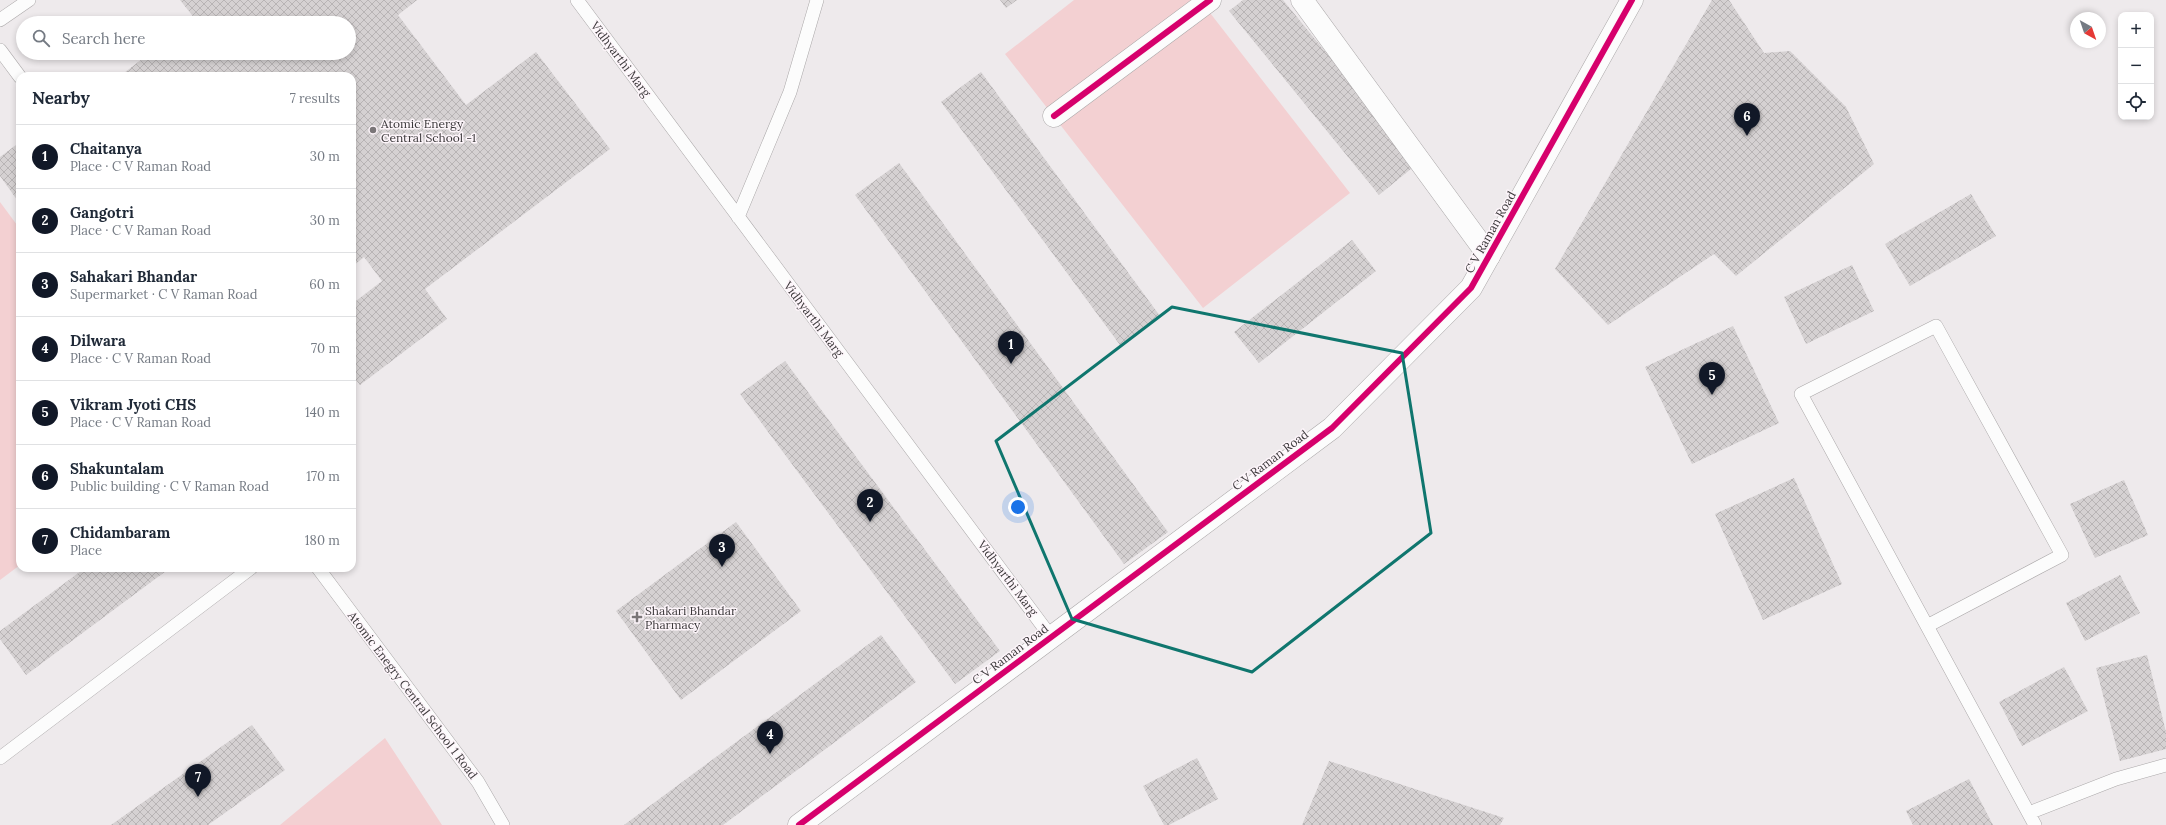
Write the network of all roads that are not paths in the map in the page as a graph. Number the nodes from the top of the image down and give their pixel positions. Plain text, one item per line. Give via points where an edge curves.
1 (30, 0) edge
2 (577, 0) edge
3 (817, 0) edge
4 (1210, 0) edge
5 (1302, 0) edge
6 (1632, 0) edge
7 (0, 20) edge
8 (0, 50) edge
9 (16, 72) edge
10 (1054, 116) dead end
11 (738, 217) junction
12 (1489, 256) junction
13 (245, 572) edge
14 (321, 572) edge
15 (1927, 626) junction
16 (1051, 637) junction
17 (0, 758) edge
18 (2166, 765) edge
19 (2029, 813) junction
20 (503, 825) edge
21 (799, 825) edge
22 (2036, 825) edge

1 - 7 lane
2 - 11 lane, Vidhyarthi Marg
3 - 11 lane via 790,92
4 - 10 street
5 - 12 street
6 - 12 street, C V Raman Road
8 - 9 lane
11 - 16 lane, Vidhyarthi Marg
12 - 16 street, C V Raman Road via 1471,288 1332,428
13 - 17 lane
14 - 20 lane, Atomic Enegry Central School 1 Road via 478,782
15 - 15 lane via 1801,394 1936,326 2062,555
15 - 19 lane
16 - 21 street, C V Raman Road
18 - 19 lane via 2116,779
19 - 22 lane

